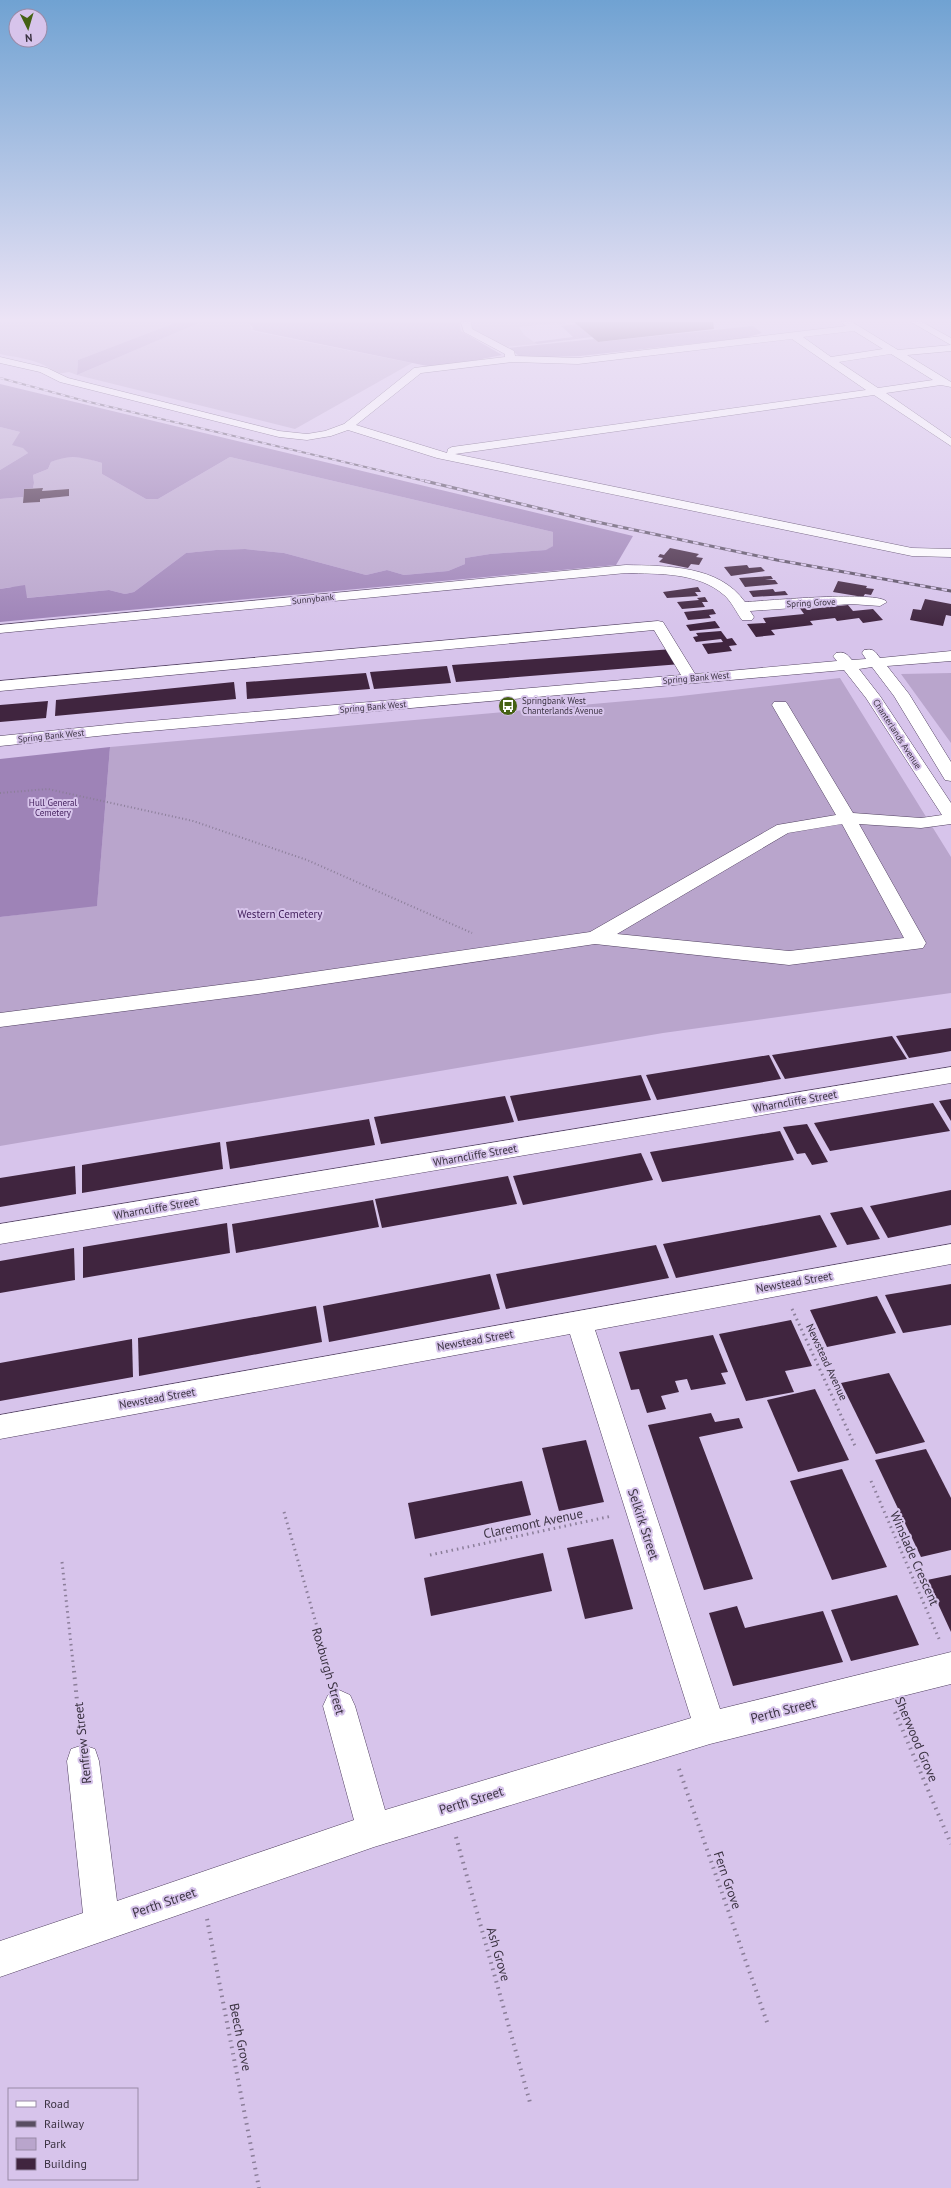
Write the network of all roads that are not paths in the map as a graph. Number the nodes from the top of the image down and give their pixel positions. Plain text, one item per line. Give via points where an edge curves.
1 (240, 424) edge
2 (350, 424) edge
3 (645, 424) edge
4 (924, 424) edge
5 (348, 426) junction
6 (951, 443) edge
7 (437, 454) junction
8 (951, 553) edge
9 (626, 569) joint
10 (889, 603) dead end
11 (0, 629) edge
12 (951, 643) edge
13 (871, 656) junction
14 (951, 656) edge
15 (845, 659) junction
16 (691, 679) junction
17 (0, 686) edge
18 (780, 705) dead end
19 (0, 742) edge
20 (951, 776) edge
21 (847, 818) junction
22 (951, 818) edge
23 (595, 938) junction
24 (0, 1020) edge
25 (951, 1075) edge
26 (0, 1234) edge
27 (951, 1254) edge
28 (579, 1321) junction
29 (0, 1427) edge
30 (946, 1656) edge
31 (339, 1706) road end
32 (710, 1728) junction
33 (83, 1761) road end
34 (374, 1830) junction
35 (102, 1924) junction
36 (0, 1959) edge

1 - 5 street via 279,434 307,437 327,434
2 - 5 street
3 - 7 street
4 - 6 street
5 - 7 street
7 - 8 street via 912,552
9 - 10 street, Spring Grove via 686,574 714,582 729,592 744,612 851,600
9 - 11 street, Sunnybank
12 - 13 street, Spring Bank West
13 - 14 street, Spring Bank West
13 - 15 street, Spring Bank West
13 - 20 street via 901,694
15 - 16 street, Spring Bank West
15 - 22 street, Chanterlands Avenue
16 - 17 street via 658,625
16 - 19 street, Spring Bank West via 127,728
18 - 21 street
21 - 22 street via 921,823
21 - 23 street via 783,829
21 - 23 street via 916,943 789,958
23 - 24 street
25 - 26 street, Wharncliffe Street
27 - 28 street, Newstead Street
28 - 29 street, Newstead Street
28 - 32 street, Selkirk Street
30 - 32 street, Perth Street via 884,1685
31 - 34 street, Roxburgh Street
32 - 34 street, Perth Street
33 - 35 street, Renfrew Street
34 - 35 street, Perth Street
35 - 36 street, Perth Street

